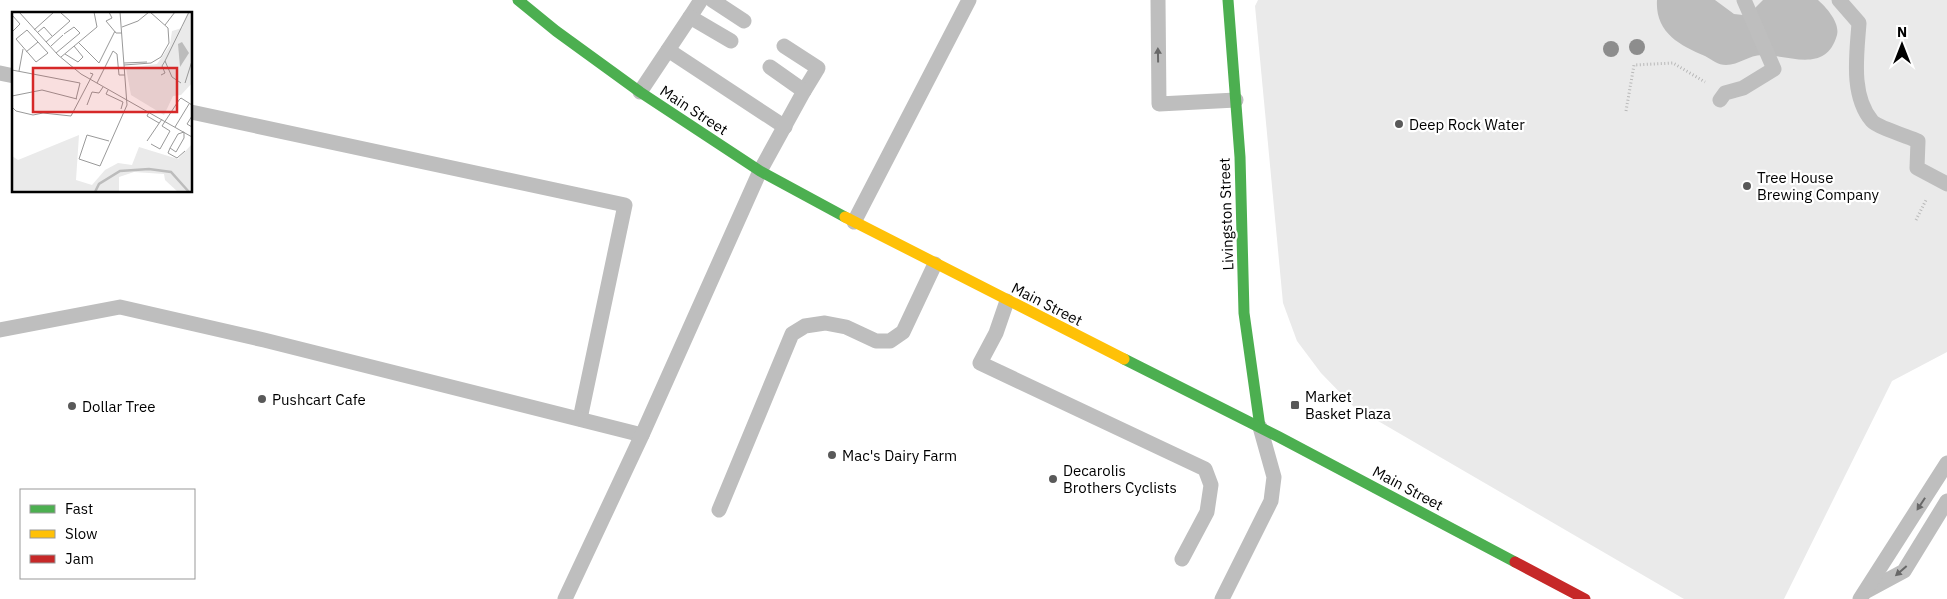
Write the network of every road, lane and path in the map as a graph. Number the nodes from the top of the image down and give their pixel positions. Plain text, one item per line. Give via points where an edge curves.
1 (518, 0) edge
2 (701, 0) edge
3 (712, 0) edge
4 (969, 0) edge
5 (1158, 0) edge
6 (1228, 0) edge
7 (1839, 0) edge
8 (1745, 3) edge
9 (690, 17) junction
10 (744, 21) dead end
11 (731, 41) dead end
12 (784, 46) dead end
13 (668, 50) junction
14 (770, 67) dead end
15 (804, 91) junction
16 (640, 92) junction
17 (1723, 96) joint
18 (1236, 100) junction
19 (1626, 111) dead end
20 (192, 112) edge
21 (785, 127) junction
22 (760, 171) junction
23 (1947, 184) edge
24 (854, 222) junction
25 (935, 264) junction
26 (1007, 301) junction
27 (0, 330) edge
28 (580, 419) junction
29 (1260, 427) junction
30 (642, 435) junction
31 (1947, 463) edge
32 (1947, 501) edge
33 (719, 510) dead end
34 (1182, 559) dead end
35 (1567, 595) edge
36 (1862, 596) edge
37 (565, 599) edge
38 (1222, 599) edge
39 (1585, 599) edge

1 - 16 main road, Main Street
2 - 9 lane
3 - 10 lane
4 - 24 lane
18 -> 5 lane via 1159,104
6 - 18 main road, Livingston Street
7 - 23 lane via 1859,22 1857,68 1860,101 1873,122 1918,141 1917,168
8 - 17 lane via 1774,69 1744,88
9 - 11 lane
9 - 13 lane
12 - 15 lane via 818,68
13 - 16 lane
13 - 21 lane
14 - 15 lane
15 - 21 lane
16 - 22 main road, Main Street
17 - 19 path via 1673,63 1634,65
18 - 29 main road, Livingston Street via 1244,313
20 - 28 lane via 625,205
21 - 22 lane
22 - 24 main road, Main Street
22 - 30 lane
24 - 25 main road, Main Street
25 - 26 main road, Main Street
25 - 33 lane via 903,332 890,341 876,341 846,327 825,323 805,326 792,334
26 - 29 main road, Main Street
26 - 34 lane via 996,333 980,363 1206,469 1212,486 1208,512
27 - 28 lane via 120,307
28 - 30 lane
29 - 35 main road, Main Street
29 - 38 lane via 1274,477 1270,501
30 - 37 lane
31 -> 36 lane
32 -> 36 lane via 1904,571
35 - 39 main road, Main Street

